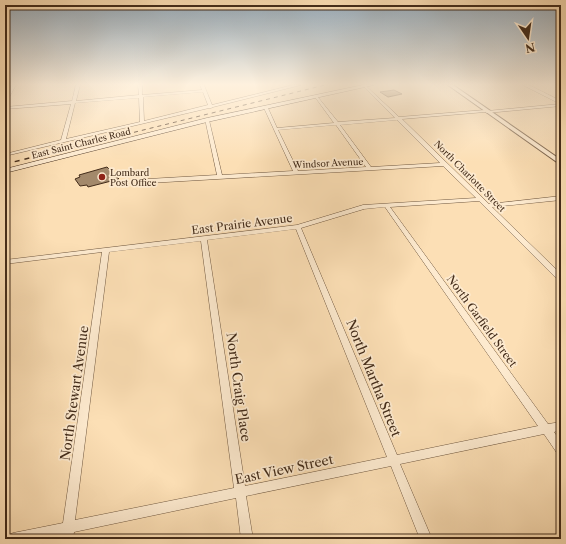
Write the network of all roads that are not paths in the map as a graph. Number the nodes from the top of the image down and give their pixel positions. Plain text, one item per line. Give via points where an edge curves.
1 (72, 110) edge
2 (142, 110) edge
3 (196, 110) edge
4 (254, 110) edge
5 (267, 110) edge
6 (327, 110) edge
7 (390, 110) edge
8 (493, 110) edge
9 (486, 111) junction
10 (398, 118) junction
11 (207, 120) junction
12 (142, 123) junction
13 (337, 124) junction
14 (276, 129) junction
15 (63, 142) junction
16 (5, 155) edge
17 (561, 163) edge
18 (445, 164) junction
19 (370, 169) junction
20 (5, 172) edge
21 (296, 173) junction
22 (220, 176) junction
23 (139, 184) dead end
24 (561, 198) edge
25 (479, 199) junction
26 (386, 205) junction
27 (487, 206) junction
28 (298, 227) junction
29 (204, 238) junction
30 (106, 250) junction
31 (5, 262) edge
32 (561, 278) edge
33 (561, 426) edge
34 (546, 429) junction
35 (561, 450) edge
36 (394, 461) junction
37 (240, 493) junction
38 (69, 528) junction
39 (13, 539) edge
40 (67, 539) edge
41 (247, 539) edge
42 (426, 539) edge

1 - 15 street
2 - 12 street
3 - 12 street
4 - 11 main road, East Saint Charles Road
5 - 14 street
6 - 13 street
7 - 10 street, North Charlotte Street
8 - 9 street
9 - 10 street
9 - 17 street
10 - 13 street
10 - 18 street, North Charlotte Street
11 - 20 main road, East Saint Charles Road
11 - 22 street
12 - 15 street
13 - 14 street
13 - 19 street
14 - 21 street
15 - 16 street
18 - 19 street, Windsor Avenue
18 - 25 street, North Charlotte Street
19 - 21 street, Windsor Avenue
21 - 22 street, Windsor Avenue
22 - 23 street, Windsor Avenue via 148,181
24 - 27 street
25 - 26 street, East Prairie Avenue
25 - 27 street, North Charlotte Street
26 - 28 street, East Prairie Avenue via 355,208
26 - 34 street, North Garfield Street
27 - 32 street, North Charlotte Street
28 - 29 street, East Prairie Avenue
28 - 36 street, North Martha Street
29 - 30 street, East Prairie Avenue
29 - 37 street, North Craig Place
30 - 31 street, East Prairie Avenue
30 - 38 street, North Stewart Avenue
33 - 34 street, East View Street
34 - 35 street, North Garfield Street
34 - 36 street, East View Street
36 - 37 street, East View Street
36 - 42 street, North Martha Street
37 - 38 street, East View Street
37 - 41 street, North Craig Place
38 - 39 street, East View Street
38 - 40 street, North Stewart Avenue

